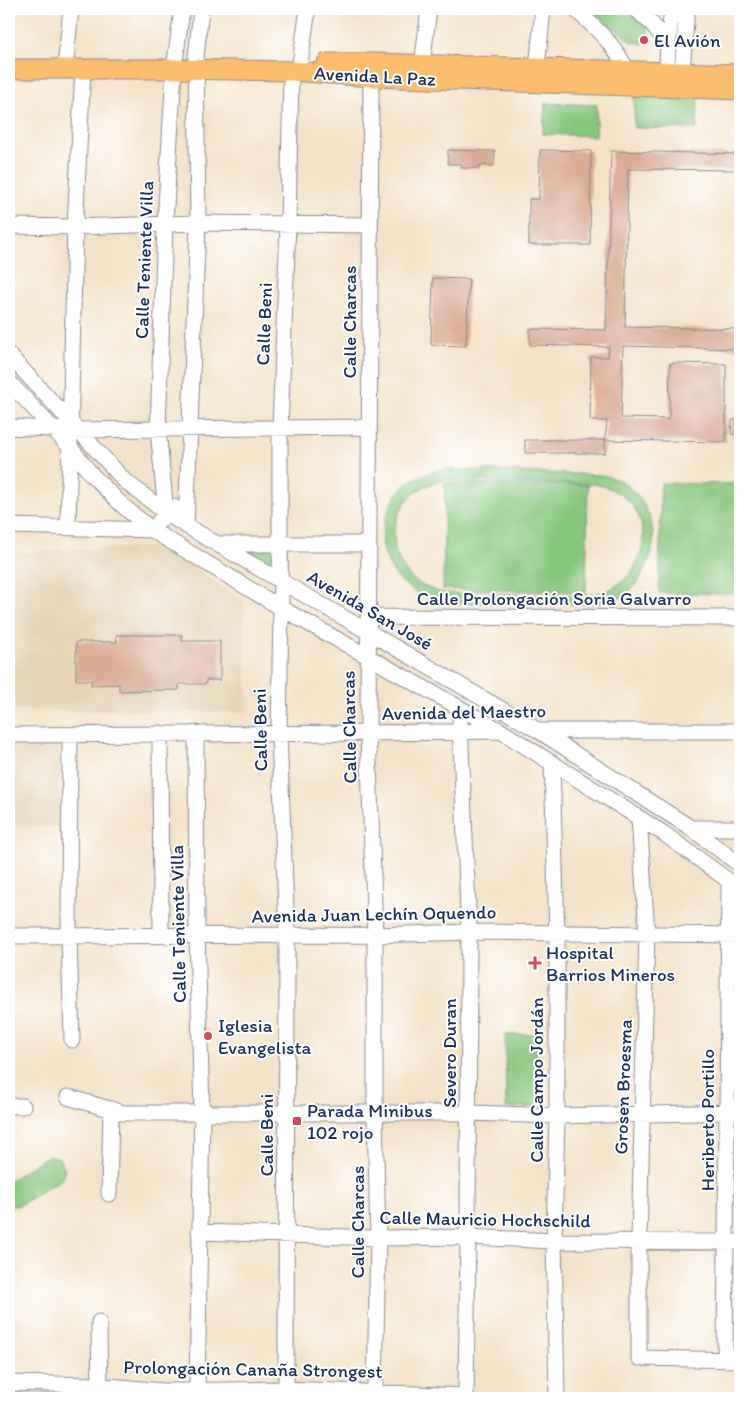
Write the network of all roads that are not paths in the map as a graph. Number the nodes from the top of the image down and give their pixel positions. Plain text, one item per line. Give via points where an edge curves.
1 (71, 9) edge
2 (182, 9) edge
3 (202, 9) edge
4 (308, 9) edge
5 (429, 9) edge
6 (543, 9) edge
7 (575, 9) edge
8 (636, 9) edge
9 (672, 9) edge
10 (687, 9) edge
11 (668, 46) junction
12 (9, 58) edge
13 (174, 63) junction
14 (196, 64) junction
15 (71, 65) junction
16 (296, 67) junction
17 (537, 68) junction
18 (9, 69) edge
19 (371, 70) junction
20 (421, 72) junction
21 (740, 74) edge
22 (630, 78) junction
23 (673, 80) junction
24 (740, 90) edge
25 (198, 223) junction
26 (165, 224) junction
27 (288, 225) junction
28 (370, 225) junction
29 (9, 226) edge
30 (75, 227) junction
31 (9, 355) edge
32 (9, 382) edge
33 (73, 426) junction
34 (9, 427) edge
35 (369, 427) junction
36 (189, 428) junction
37 (52, 429) junction
38 (158, 429) junction
39 (280, 429) junction
40 (70, 447) junction
41 (187, 497) junction
42 (166, 513) junction
43 (9, 526) edge
44 (186, 526) junction
45 (68, 527) junction
46 (152, 530) junction
47 (216, 544) junction
48 (369, 544) junction
49 (280, 545) junction
50 (280, 581) junction
51 (281, 608) junction
52 (368, 617) junction
53 (740, 618) edge
54 (368, 632) junction
55 (368, 655) junction
56 (459, 708) junction
57 (460, 730) junction
58 (501, 730) junction
59 (539, 730) junction
60 (740, 731) edge
61 (160, 733) junction
62 (196, 733) junction
63 (368, 733) junction
64 (279, 734) junction
65 (9, 735) edge
66 (70, 735) junction
67 (552, 763) junction
68 (639, 818) junction
69 (691, 828) junction
70 (740, 828) edge
71 (740, 865) edge
72 (734, 885) edge
73 (469, 932) junction
74 (647, 933) junction
75 (557, 934) junction
76 (197, 935) junction
77 (287, 935) junction
78 (375, 935) junction
79 (734, 935) edge
80 (9, 936) edge
81 (161, 936) junction
82 (69, 937) junction
83 (72, 1040) dead end
84 (68, 1097) dead end
85 (111, 1109) junction
86 (733, 1112) edge
87 (202, 1113) junction
88 (376, 1113) junction
89 (469, 1113) junction
90 (287, 1114) junction
91 (643, 1114) junction
92 (557, 1116) junction
93 (109, 1194) dead end
94 (199, 1232) junction
95 (286, 1235) junction
96 (468, 1237) junction
97 (378, 1238) junction
98 (554, 1241) junction
99 (639, 1241) junction
100 (733, 1242) edge
101 (98, 1322) dead end
102 (733, 1360) edge
103 (9, 1383) edge
104 (286, 1388) junction
105 (197, 1390) junction
106 (163, 1391) junction
107 (375, 1391) junction
108 (99, 1392) edge
109 (466, 1397) edge
110 (114, 1398) edge
111 (557, 1398) edge

1 - 15 street
2 - 13 street, Calle Teniente Villa
3 - 14 street
4 - 16 street, Calle Beni
5 - 20 street
6 - 17 street
7 - 22 street via 607,39
8 - 11 street via 654,25
9 - 11 street
10 - 23 street
11 - 23 street
12 - 15 main road, Avenida La Paz
13 - 14 main road, Avenida La Paz
13 - 15 main road, Avenida La Paz
13 - 26 street, Calle Teniente Villa
14 - 16 main road, Avenida La Paz
14 - 25 street
15 - 18 main road, Avenida La Paz
15 - 30 street
16 - 19 main road, Avenida La Paz
16 - 27 street, Calle Beni
17 - 20 main road, Avenida La Paz
17 - 22 main road, Avenida La Paz
19 - 20 main road, Avenida La Paz
19 - 28 street, Calle Charcas
20 - 22 main road, Avenida La Paz
21 - 23 main road, Avenida La Paz
22 - 23 main road, Avenida La Paz
23 - 24 main road, Avenida La Paz
25 - 26 street
25 - 27 street
25 - 36 street
26 - 30 street
26 - 38 street, Calle Teniente Villa
27 - 28 street
27 - 39 street, Calle Beni
28 - 35 street, Calle Charcas
29 - 30 street
30 - 33 street
31 - 33 street, Avenida San José
32 - 37 street
33 - 37 street
33 - 38 street
33 - 40 street
33 - 42 street, Avenida San José via 124,480
34 - 37 street
35 - 39 street
35 - 48 street, Calle Charcas
36 - 38 street
36 - 39 street
36 - 41 street
37 - 40 street
38 - 42 street, Calle Teniente Villa
39 - 49 street, Calle Beni
40 - 45 street
40 - 46 street via 98,481
41 - 42 street
41 - 44 street
42 - 44 street, Avenida San José
42 - 46 street
43 - 45 street
44 - 47 street, Avenida San José
45 - 46 street
46 - 51 street
47 - 49 street
47 - 50 street, Avenida San José
48 - 49 street
48 - 52 street, Calle Charcas
49 - 50 street, Calle Beni
50 - 51 street, Calle Beni
50 - 54 street, Avenida San José
51 - 55 street
51 - 64 street, Calle Beni
52 - 53 street, Calle Prolongación Soria Galvarro
52 - 54 street, Calle Charcas
54 - 55 street, Calle Charcas
54 - 59 street, Avenida San José
55 - 56 street
55 - 63 street, Calle Charcas
56 - 57 street, Severo Duran
56 - 58 street
57 - 58 street, Avenida del Maestro
57 - 63 street, Avenida del Maestro
57 - 73 street, Severo Duran
58 - 59 street, Avenida del Maestro
58 - 67 street
59 - 60 street, Avenida del Maestro
59 - 69 street, Avenida San José
61 - 62 street, Avenida del Maestro
61 - 66 street, Avenida del Maestro
61 - 81 street, Calle Teniente Villa
62 - 64 street, Avenida del Maestro
62 - 76 street, Calle Teniente Villa
63 - 64 street, Avenida del Maestro
63 - 78 street, Calle Charcas
64 - 77 street, Calle Beni
65 - 66 street, Avenida del Maestro
66 - 82 street
67 - 68 street
67 - 75 street, Calle Campo Jordán
68 - 72 street
68 - 74 street, Grosen Broesma
69 - 70 street
69 - 71 street, Avenida San José
72 - 79 street, Heriberto Portillo
73 - 75 street, Avenida Juan Lechín Oquendo
73 - 78 street, Avenida Juan Lechín Oquendo
73 - 89 street, Severo Duran
74 - 75 street, Avenida Juan Lechín Oquendo
74 - 79 street, Avenida Juan Lechín Oquendo
74 - 91 street, Grosen Broesma
75 - 92 street, Calle Campo Jordán
76 - 77 street, Avenida Juan Lechín Oquendo
76 - 81 street, Avenida Juan Lechín Oquendo
76 - 87 street, Calle Teniente Villa
77 - 78 street, Avenida Juan Lechín Oquendo
77 - 90 street, Calle Beni
78 - 88 street, Calle Charcas
79 - 86 street, Heriberto Portillo
80 - 82 street, Avenida Juan Lechín Oquendo
81 - 82 street, Avenida Juan Lechín Oquendo
82 - 83 street
84 - 85 street
85 - 87 street
85 - 93 street
86 - 91 street
86 - 100 street, Heriberto Portillo
87 - 90 street
87 - 94 street, Calle Teniente Villa
88 - 89 street
88 - 90 street
88 - 97 street, Calle Charcas
89 - 92 street
89 - 96 street, Severo Duran
90 - 95 street, Calle Beni
91 - 92 street
91 - 99 street, Grosen Broesma
92 - 98 street, Calle Campo Jordán
94 - 95 street, Calle Mauricio Hochschild
94 - 105 street, Calle Teniente Villa
95 - 97 street, Calle Mauricio Hochschild
95 - 104 street, Calle Beni
96 - 97 street, Calle Mauricio Hochschild
96 - 98 street, Calle Mauricio Hochschild
96 - 109 street, Severo Duran
97 - 107 street, Calle Charcas
98 - 99 street, Calle Mauricio Hochschild
98 - 111 street, Calle Campo Jordán
99 - 100 street, Calle Mauricio Hochschild
99 - 102 street, Grosen Broesma via 639,1358
100 - 102 street, Heriberto Portillo
101 - 108 street
103 - 108 street, Prolongación Canaña Strongest
104 - 105 street, Prolongación Canaña Strongest
104 - 107 street, Prolongación Canaña Strongest
105 - 106 street, Prolongación Canaña Strongest
106 - 108 street, Prolongación Canaña Strongest
106 - 110 street
107 - 109 street, Prolongación Canaña Strongest

